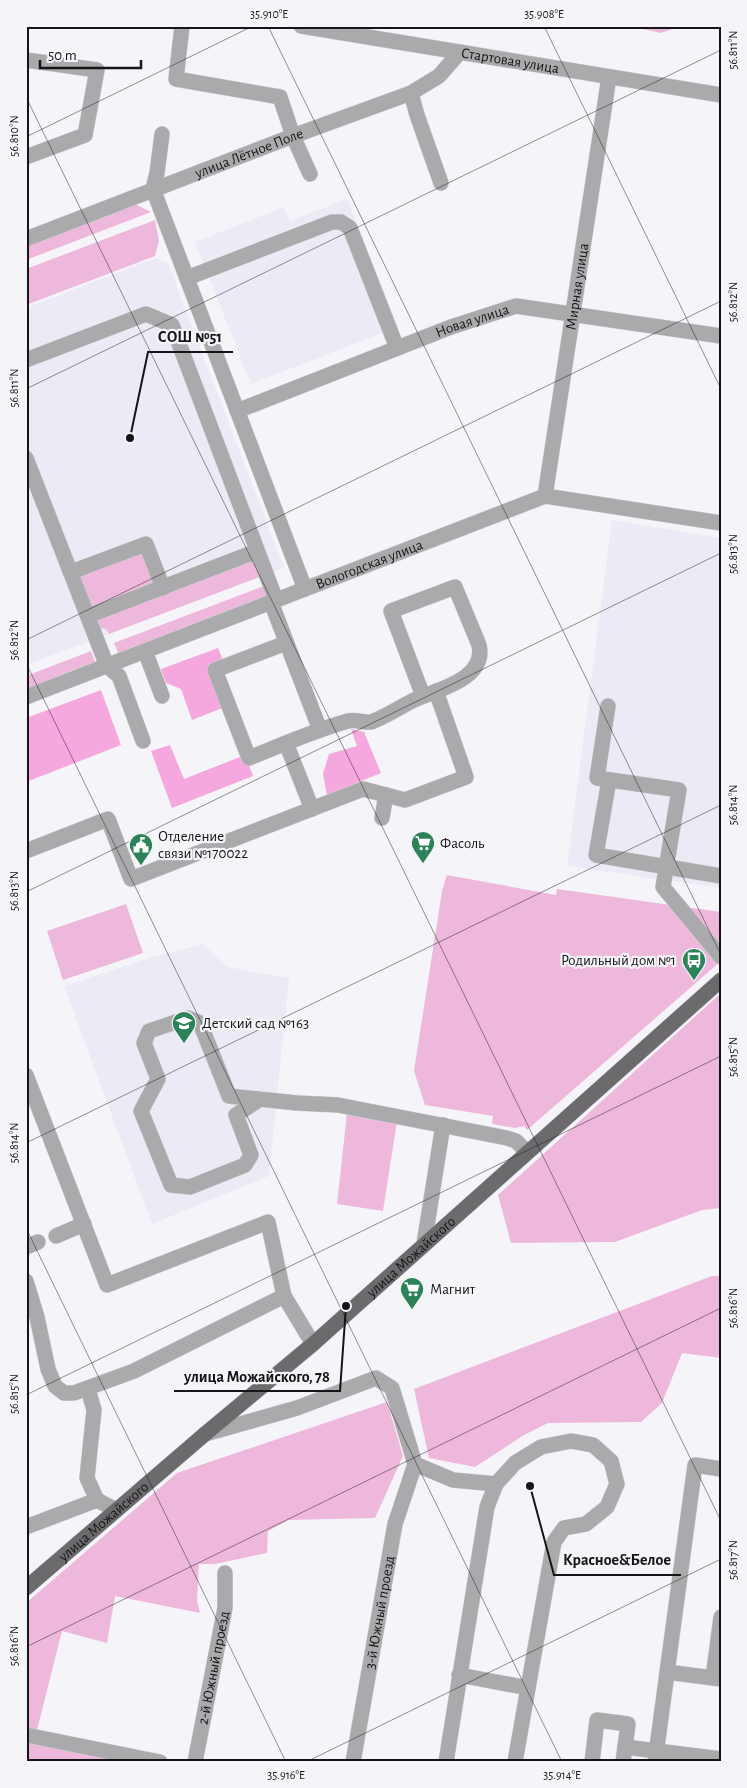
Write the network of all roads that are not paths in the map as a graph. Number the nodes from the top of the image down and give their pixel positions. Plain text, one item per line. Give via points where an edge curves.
1 (182, 26) edge
2 (301, 26) edge
3 (460, 52) junction
4 (26, 60) edge
5 (609, 77) junction
6 (411, 93) junction
7 (721, 95) edge
8 (162, 134) dead end
9 (293, 136) junction
10 (26, 157) edge
11 (310, 174) dead end
12 (441, 183) dead end
13 (154, 189) junction
14 (26, 239) edge
15 (187, 278) junction
16 (573, 314) junction
17 (721, 336) edge
18 (396, 348) junction
19 (26, 360) edge
20 (237, 411) junction
21 (26, 458) edge
22 (545, 496) junction
23 (721, 524) edge
24 (257, 551) junction
25 (71, 572) junction
26 (163, 588) junction
27 (305, 589) junction
28 (273, 601) junction
29 (88, 616) junction
30 (286, 643) junction
31 (145, 651) junction
32 (107, 666) junction
33 (429, 694) junction
34 (162, 696) dead end
35 (26, 697) edge
36 (608, 706) dead end
37 (320, 730) junction
38 (143, 741) dead end
39 (286, 743) junction
40 (609, 780) junction
41 (386, 796) junction
42 (312, 809) junction
43 (382, 818) dead end
44 (26, 851) edge
45 (666, 867) junction
46 (721, 876) edge
47 (721, 957) edge
48 (721, 980) edge
49 (26, 1075) edge
50 (229, 1096) junction
51 (260, 1099) junction
52 (236, 1115) junction
53 (444, 1125) junction
54 (527, 1152) junction
55 (84, 1224) junction
56 (56, 1236) dead end
57 (424, 1244) junction
58 (26, 1282) edge
59 (284, 1296) junction
60 (313, 1344) junction
61 (88, 1389) junction
62 (205, 1434) junction
63 (415, 1464) junction
64 (721, 1469) edge
65 (496, 1484) junction
66 (97, 1500) junction
67 (116, 1510) junction
68 (26, 1527) edge
69 (225, 1573) dead end
70 (26, 1588) edge
71 (721, 1617) edge
72 (667, 1672) junction
73 (459, 1675) junction
74 (717, 1678) edge
75 (528, 1688) junction
76 (26, 1736) edge
77 (624, 1754) edge
78 (656, 1756) edge
79 (721, 1759) edge
80 (160, 1762) edge
81 (195, 1762) edge
82 (353, 1762) edge
83 (446, 1762) edge
84 (515, 1762) edge
85 (592, 1762) edge

1 - 9 street via 176,79 280,97
2 - 3 street, Стартовая улица
3 - 5 street, Стартовая улица
3 - 6 street, улица Лётное Поле via 439,76
4 - 10 street via 97,70 85,135
5 - 7 street, Стартовая улица
5 - 16 street, Мирная улица
6 - 9 street, улица Лётное Поле
6 - 12 street
8 - 13 street
9 - 11 street
9 - 13 street, улица Лётное Поле
13 - 14 street, улица Лётное Поле
13 - 15 street
15 - 18 street via 332,222 341,222 350,228
15 - 20 street
16 - 17 street, Новая улица
16 - 18 street, Новая улица via 516,306
16 - 22 street, Мирная улица
18 - 20 street, Новая улица
19 - 24 street via 146,314 172,325
20 - 27 street
21 - 25 street
22 - 23 street
22 - 27 street, Вологодская улица
24 - 26 street
24 - 28 street
25 - 26 street via 146,544
25 - 29 street
26 - 29 street
27 - 28 street, Вологодская улица
28 - 30 street
28 - 31 street, Вологодская улица
29 - 32 street
30 - 37 street
30 - 39 street via 215,670 249,758
31 - 32 street, Вологодская улица
31 - 34 street
32 - 35 street, Вологодская улица
32 - 38 street via 119,676
33 - 33 street via 469,674 481,654 455,587 391,611
33 - 37 street via 370,722 350,720
33 - 41 street via 466,777 406,800
36 - 40 street via 597,778
37 - 39 street
39 - 42 street
40 - 45 street via 596,855
40 - 45 street via 679,790
41 - 42 street via 363,789
41 - 43 street
42 - 44 street via 131,879 108,819
45 - 46 street
45 - 47 street via 663,887
48 - 54 main road, улица Можайского
49 - 55 street
50 - 51 street
50 - 52 street
50 - 52 street via 200,1023 188,1018 149,1031 144,1043 158,1079 141,1112 171,1185 190,1187 245,1165 251,1154
51 - 52 street
51 - 53 street via 338,1105
53 - 54 street via 507,1138 516,1141
53 - 57 street
54 - 57 main road, улица Можайского
55 - 56 street
55 - 59 street via 107,1285 268,1222
57 - 60 main road, улица Можайского
58 - 61 street via 37,1317 43,1353 55,1386 64,1393 74,1394
59 - 60 street
59 - 61 street via 134,1371
60 - 62 main road, улица Можайского
61 - 66 street via 94,1410 87,1478
62 - 63 street via 297,1408 376,1378 392,1388
62 - 67 main road, улица Можайского
63 - 65 street via 453,1480
63 - 82 street, 3-й Южный проезд via 395,1524
64 - 72 street via 695,1465
65 - 73 street via 487,1507
65 - 75 street via 515,1463 541,1447 571,1440 593,1445 611,1461 617,1484 607,1507 586,1524 564,1528 554,1542
66 - 67 street
66 - 68 street
67 - 70 main road, улица Можайского
69 - 81 street, 2-й Южный проезд via 225,1608
71 - 74 street
72 - 74 street
72 - 78 street
73 - 75 street
73 - 83 street
75 - 84 street
76 - 80 street
77 - 78 street
77 - 85 street via 628,1724 597,1720
78 - 79 street

